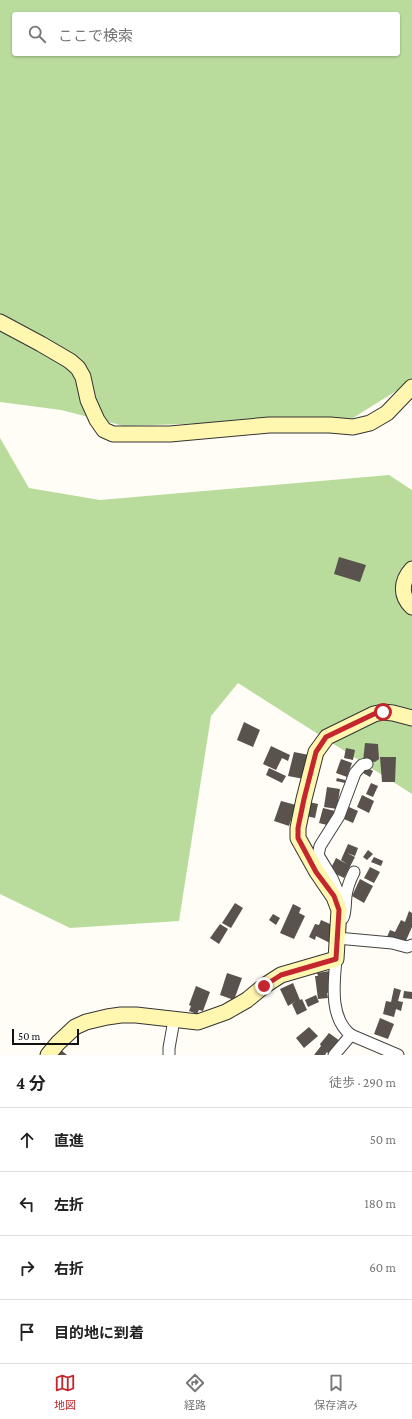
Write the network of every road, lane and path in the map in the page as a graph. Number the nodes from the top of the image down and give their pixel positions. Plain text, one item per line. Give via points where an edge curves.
1 (0, 322) edge
2 (412, 387) edge
3 (412, 570) edge
4 (412, 607) edge
5 (412, 718) edge
6 (367, 764) dead end
7 (354, 872) dead end
8 (338, 908) junction
9 (338, 933) junction
10 (412, 945) edge
11 (336, 959) junction
12 (174, 1020) junction
13 (351, 1035) junction
14 (48, 1055) edge
15 (169, 1055) edge
16 (334, 1055) edge
17 (398, 1055) edge

1 - 2 street via 78,368 97,420 104,430 113,434 170,434 269,425 353,427 370,423 387,413
3 - 4 street via 403,584 403,593 407,603
5 - 8 street via 393,713 374,714 326,737 316,752 304,799 298,838 316,872 334,896
6 - 8 street via 355,772 338,816 320,846 318,855 342,900
7 - 9 street via 349,881 345,914
8 - 9 street
9 - 10 street via 407,947
9 - 11 street
11 - 12 street via 281,975 226,1012 198,1022
11 - 13 street via 335,1007 339,1022
12 - 14 street via 136,1015 107,1016 75,1027
12 - 15 street
13 - 16 street
13 - 17 street

